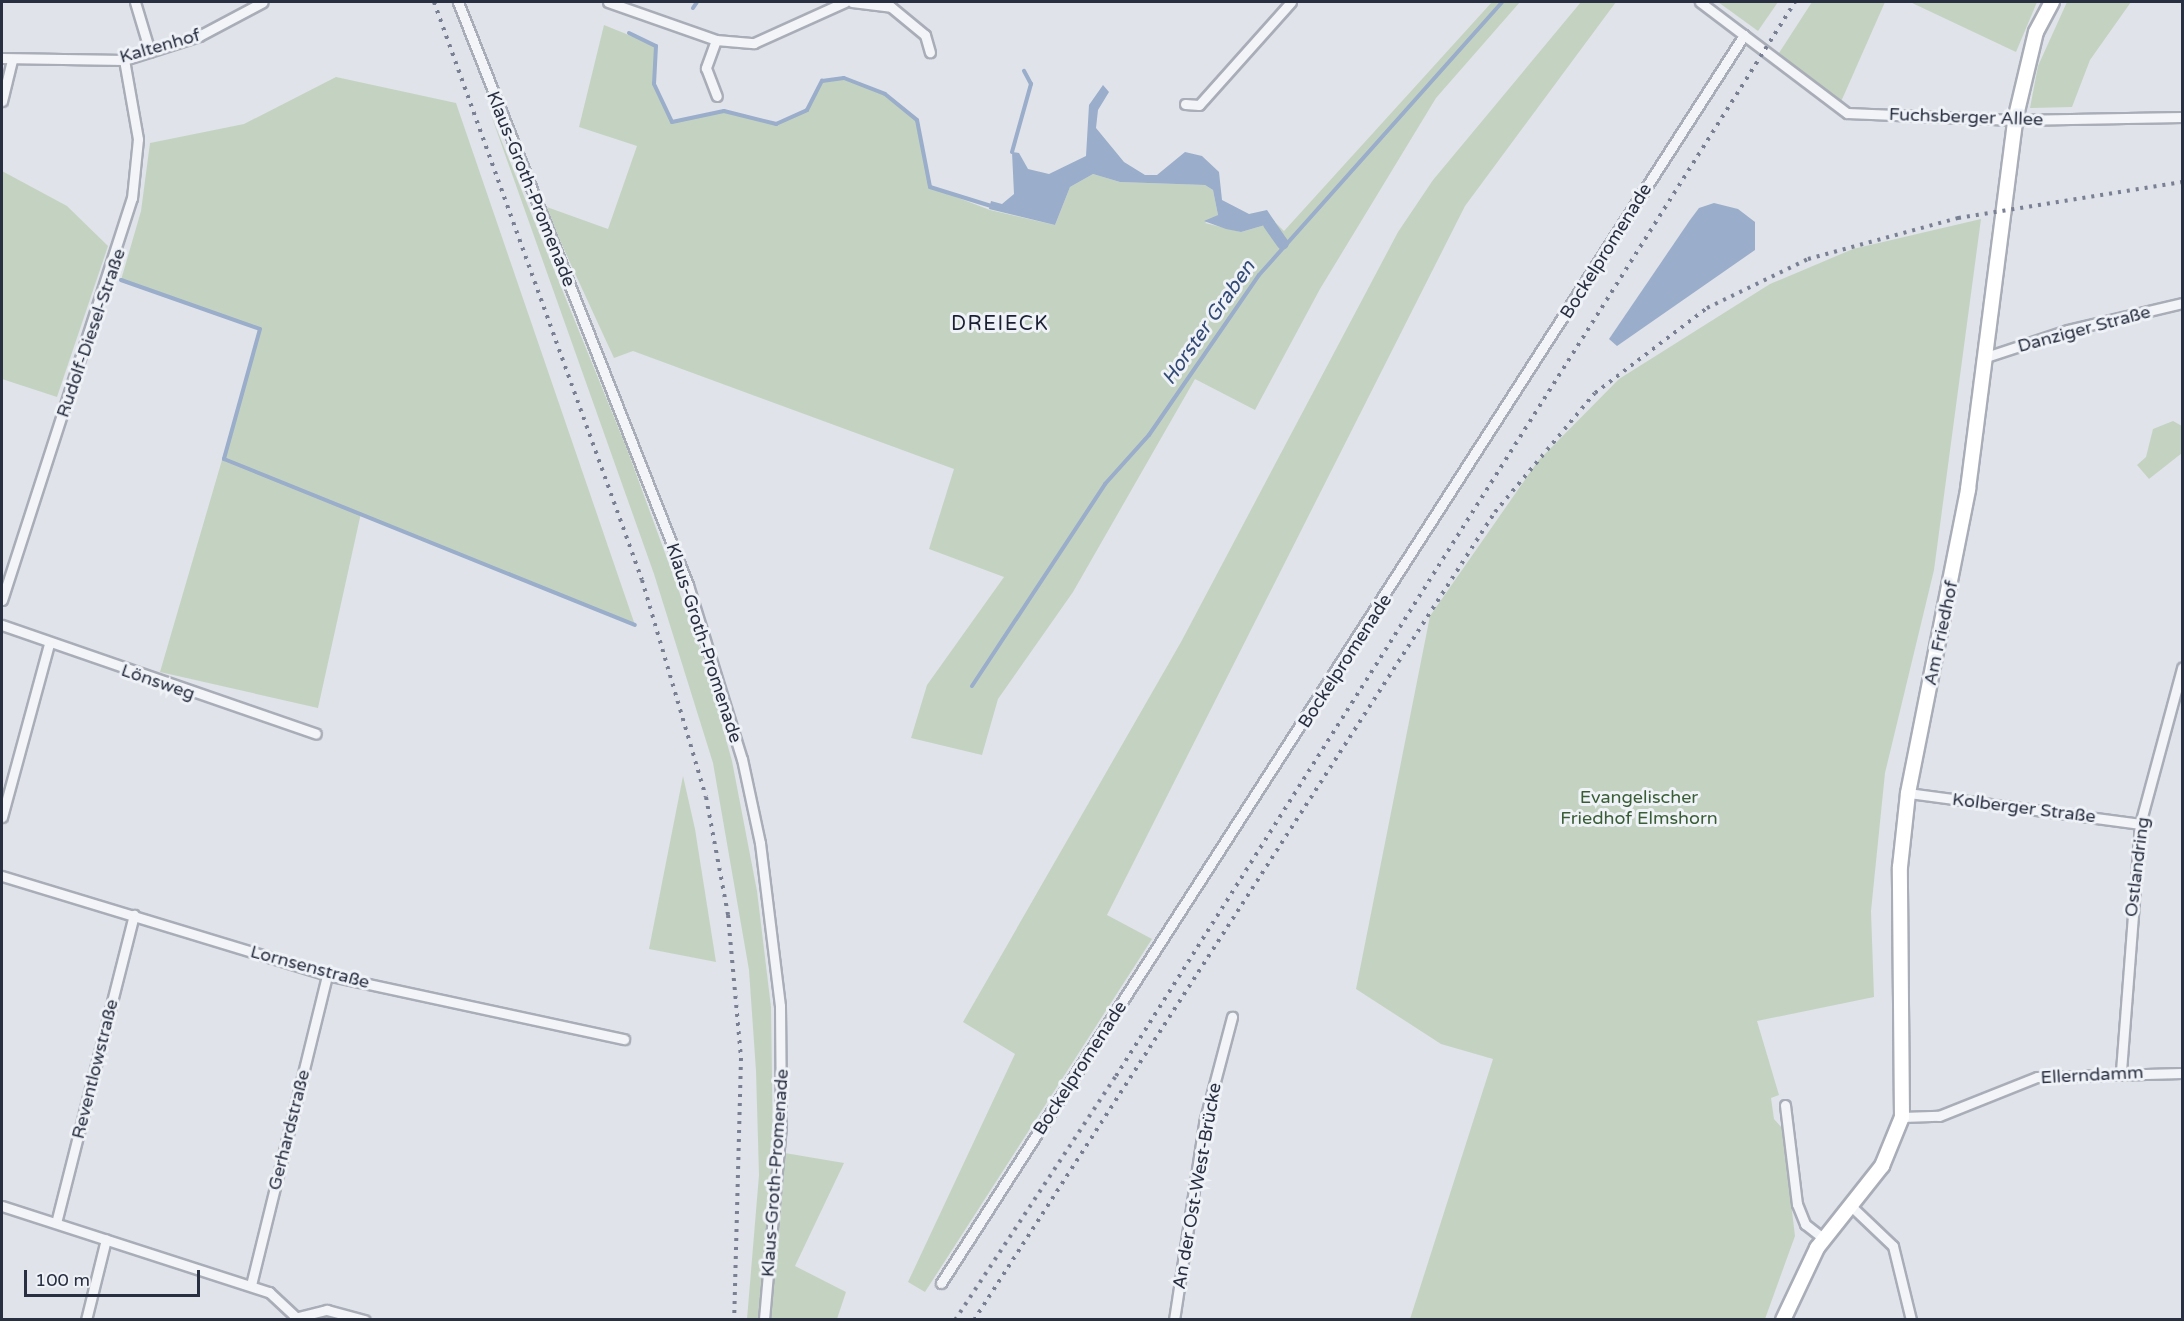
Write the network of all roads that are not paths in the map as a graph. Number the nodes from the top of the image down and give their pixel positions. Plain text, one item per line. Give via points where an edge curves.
1 (135, 2) edge
2 (263, 2) edge
3 (458, 2) edge
4 (608, 2) edge
5 (845, 2) edge
6 (852, 2) edge
7 (1291, 2) edge
8 (1700, 2) edge
9 (2052, 2) edge
10 (1744, 35) junction
11 (716, 40) junction
12 (150, 52) junction
13 (930, 52) dead end
14 (2, 58) edge
15 (12, 60) junction
16 (124, 60) junction
17 (717, 96) dead end
18 (2, 101) edge
19 (1185, 104) dead end
20 (2182, 117) edge
21 (2015, 120) junction
22 (2182, 303) edge
23 (1986, 357) junction
24 (2, 600) edge
25 (2, 625) edge
26 (49, 644) junction
27 (2182, 668) edge
28 (316, 735) dead end
29 (1908, 793) junction
30 (2, 817) edge
31 (2140, 824) junction
32 (2, 876) edge
33 (134, 915) junction
34 (327, 975) junction
35 (1232, 1017) dead end
36 (624, 1039) dead end
37 (2121, 1071) junction
38 (2182, 1073) edge
39 (1785, 1105) dead end
40 (1902, 1117) junction
41 (2, 1206) edge
42 (1851, 1206) junction
43 (56, 1223) junction
44 (106, 1239) junction
45 (1824, 1239) junction
46 (941, 1283) dead end
47 (251, 1286) junction
48 (298, 1318) edge
49 (86, 1320) edge
50 (364, 1320) edge
51 (764, 1320) edge
52 (1174, 1320) edge
53 (1783, 1320) edge
54 (1911, 1320) edge

1 - 12 street
2 - 12 street, Kaltenhof via 198,36
3 - 51 street, Klaus-Groth-Promenade via 688,585 742,759 760,843 780,1006 781,1125
4 - 11 street
5 - 11 street via 753,43
6 - 13 street via 891,7 925,36
7 - 19 street via 1199,105
8 - 10 street, Fuchsberger Allee
9 - 21 street, Am Friedhof via 2036,32
10 - 21 street, Fuchsberger Allee via 1847,113
10 - 46 street, Bockelpromenade
11 - 17 street via 706,68
12 - 16 street, Kaltenhof
14 - 15 street, Kaltenhof
15 - 16 street, Kaltenhof
15 - 18 street
16 - 24 street, Rudolf-Diesel-Straße via 138,139 132,198
20 - 21 street, Fuchsberger Allee
21 - 23 street, Am Friedhof
22 - 23 street, Danziger Straße via 2068,330
23 - 29 street, Am Friedhof via 1965,509
25 - 26 street, Lönsweg
26 - 28 street, Lönsweg
26 - 30 street
27 - 31 street, Ostlandring
29 - 31 street, Kolberger Straße
29 - 40 street, Am Friedhof via 1900,867
31 - 37 street, Ostlandring
32 - 33 street, Lornsenstraße
33 - 34 street, Lornsenstraße
33 - 43 street, Reventlowstraße
34 - 36 street, Lornsenstraße
34 - 47 street, Gerhardstraße
35 - 52 street, An der Ost-West-Brücke via 1204,1123
37 - 38 street, Ellerndamm
37 - 40 street, Ellerndamm via 2037,1077 1939,1116
39 - 45 street via 1797,1204 1805,1224
40 - 42 street, Am Friedhof via 1892,1146
41 - 43 street
42 - 45 street, Am Friedhof
42 - 54 street via 1893,1246
43 - 44 street
44 - 47 street
44 - 49 street
45 - 53 street, Am Friedhof
47 - 48 street via 278,1296
48 - 50 street via 327,1310

